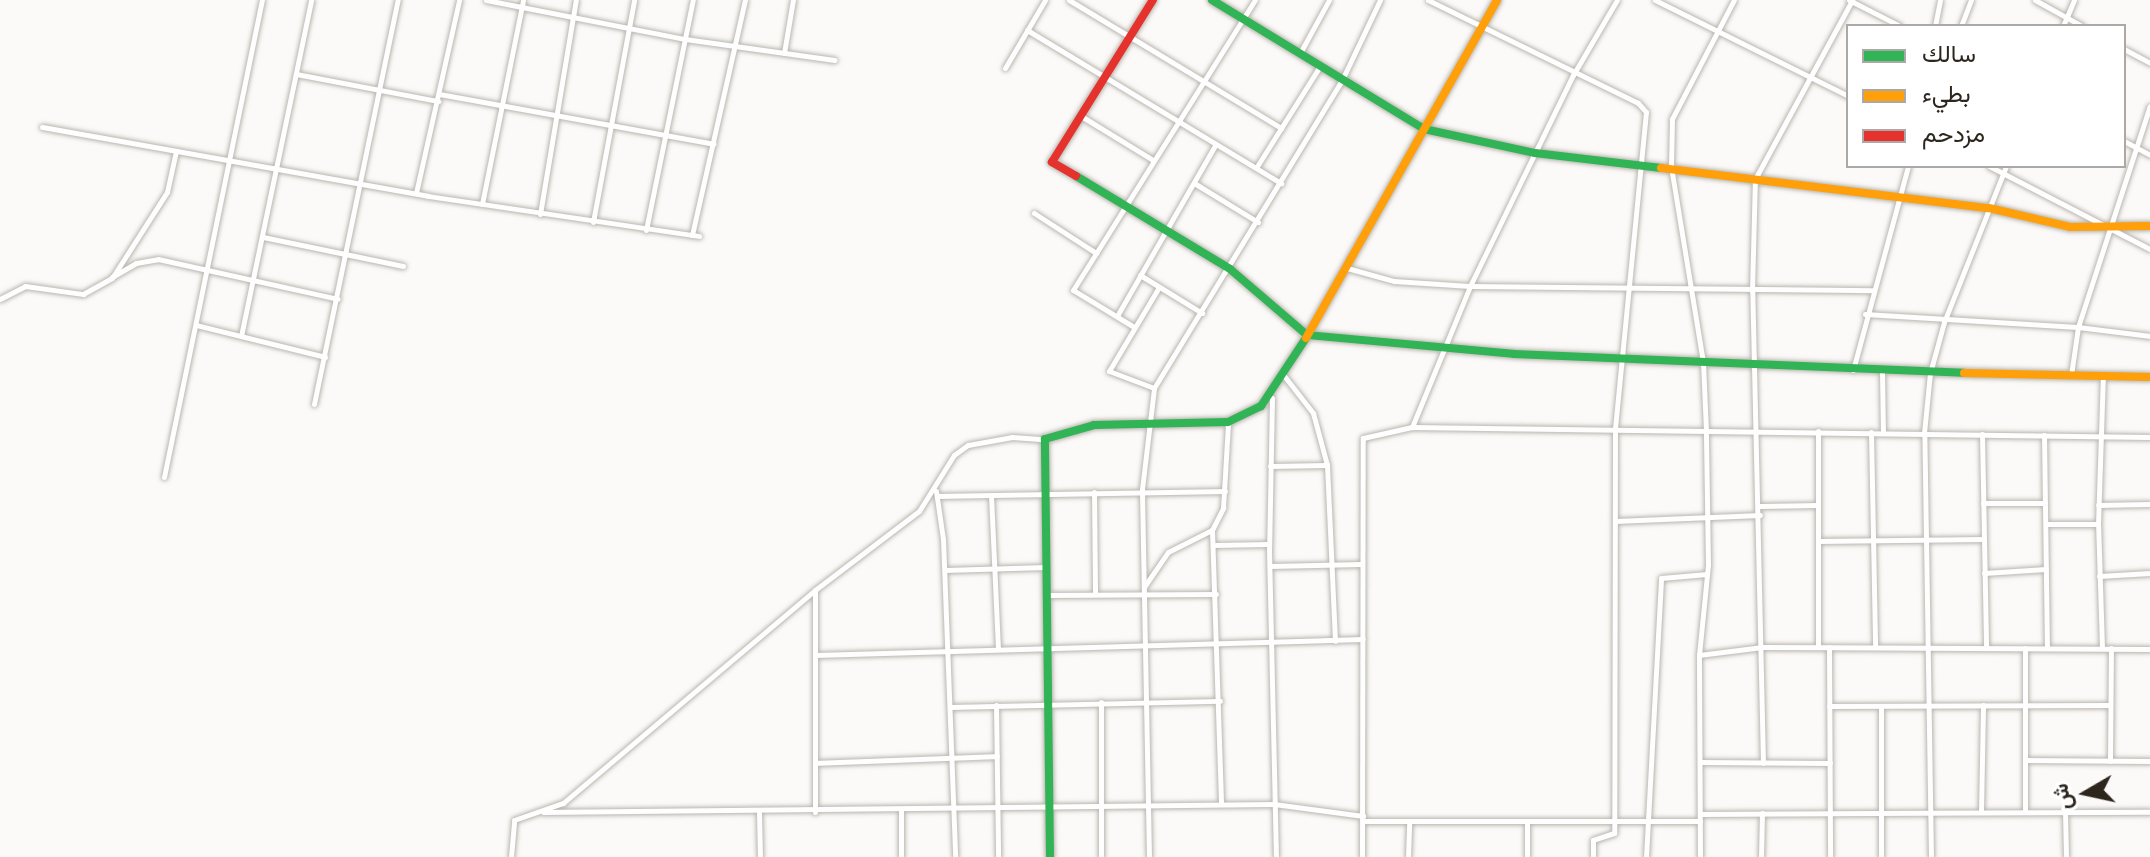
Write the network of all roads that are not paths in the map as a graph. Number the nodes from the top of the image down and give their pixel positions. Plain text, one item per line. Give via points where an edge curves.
1 (262, 0) edge
2 (311, 0) edge
3 (398, 0) edge
4 (459, 0) edge
5 (486, 0) edge
6 (523, 0) edge
7 (576, 0) edge
8 (634, 0) edge
9 (693, 0) edge
10 (745, 0) edge
11 (793, 0) edge
12 (1045, 0) edge
13 (1069, 0) edge
14 (1153, 0) edge
15 (1212, 0) edge
16 (1255, 0) edge
17 (1329, 0) edge
18 (1380, 0) edge
19 (1428, 0) edge
20 (1497, 0) edge
21 (1617, 0) edge
22 (1655, 0) edge
23 (1734, 0) edge
24 (1940, 0) edge
25 (1971, 0) edge
26 (2035, 0) edge
27 (2074, 0) edge
28 (1851, 1) edge
29 (1665, 2) edge
30 (521, 8) junction
31 (572, 17) junction
32 (2066, 17) junction
33 (1245, 18) junction
34 (1896, 24) edge
35 (1935, 24) edge
36 (1962, 24) edge
37 (2064, 24) edge
38 (2078, 24) edge
39 (1483, 27) junction
40 (628, 28) junction
41 (1027, 30) junction
42 (1717, 32) junction
43 (1131, 37) junction
44 (685, 39) junction
45 (736, 46) junction
46 (2126, 50) edge
47 (784, 53) junction
48 (1300, 53) junction
49 (835, 60) dead end
50 (2150, 63) edge
51 (1320, 66) junction
52 (1005, 68) dead end
53 (296, 74) junction
54 (1573, 75) junction
55 (1106, 78) junction
56 (1812, 78) junction
57 (1342, 80) junction
58 (1202, 81) junction
59 (380, 90) junction
60 (1846, 95) edge
61 (438, 98) junction
62 (502, 105) junction
63 (2150, 106) edge
64 (556, 114) junction
65 (1081, 116) junction
66 (1177, 121) junction
67 (611, 124) junction
68 (42, 127) dead end
69 (1281, 128) junction
70 (1424, 129) junction
71 (666, 133) junction
72 (2126, 142) edge
73 (713, 144) junction
74 (1216, 144) junction
75 (2135, 147) junction
76 (176, 151) junction
77 (1535, 153) junction
78 (2150, 155) edge
79 (230, 160) junction
80 (1153, 160) junction
81 (1641, 164) junction
82 (1671, 167) junction
83 (1256, 168) junction
84 (1907, 168) edge
85 (1993, 168) edge
86 (2005, 168) edge
87 (277, 169) junction
88 (2003, 173) junction
89 (1755, 179) junction
90 (1194, 183) junction
91 (1281, 183) junction
92 (362, 184) junction
93 (416, 193) junction
94 (1897, 198) junction
95 (1126, 203) junction
96 (482, 204) junction
97 (1989, 208) junction
98 (1034, 213) dead end
99 (540, 214) junction
100 (593, 222) junction
101 (1258, 222) junction
102 (2150, 226) edge
103 (1167, 229) junction
104 (2111, 229) junction
105 (646, 231) junction
106 (263, 237) junction
107 (2150, 249) edge
108 (1096, 253) junction
109 (348, 254) junction
110 (403, 266) dead end
111 (1346, 267) junction
112 (1230, 269) junction
113 (207, 271) junction
114 (1140, 275) junction
115 (112, 278) junction
116 (253, 283) junction
117 (1470, 286) junction
118 (1628, 286) junction
119 (1690, 286) junction
120 (1159, 287) junction
121 (1872, 290) junction
122 (1752, 291) junction
123 (0, 299) edge
124 (338, 299) junction
125 (1202, 313) junction
126 (1865, 314) junction
127 (1117, 316) junction
128 (1944, 322) junction
129 (196, 325) junction
130 (1134, 327) junction
131 (2078, 327) junction
132 (1307, 335) junction
133 (241, 336) junction
134 (2150, 336) edge
135 (1441, 351) junction
136 (1621, 355) junction
137 (325, 357) junction
138 (1703, 362) junction
139 (1757, 365) junction
140 (1853, 370) junction
141 (1882, 371) junction
142 (1930, 373) junction
143 (2071, 375) junction
144 (1284, 376) junction
145 (2103, 376) junction
146 (2150, 377) edge
147 (1154, 388) junction
148 (1272, 395) junction
149 (314, 404) dead end
150 (1150, 420) junction
151 (1228, 422) junction
152 (1412, 427) junction
153 (1615, 430) junction
154 (1706, 431) junction
155 (1758, 431) junction
156 (1818, 431) junction
157 (1871, 432) junction
158 (1883, 432) junction
159 (1924, 433) junction
160 (1982, 434) junction
161 (2044, 435) junction
162 (2100, 435) junction
163 (2150, 437) edge
164 (1045, 439) junction
165 (1327, 465) junction
166 (1270, 466) junction
167 (164, 477) dead end
168 (1142, 491) junction
169 (1225, 491) junction
170 (1094, 492) junction
171 (936, 493) junction
172 (1046, 493) junction
173 (991, 495) junction
174 (1983, 503) junction
175 (2045, 503) junction
176 (2150, 504) edge
177 (1818, 505) junction
178 (2098, 505) junction
179 (1760, 506) junction
180 (1760, 515) junction
181 (1708, 519) junction
182 (1615, 521) junction
183 (2046, 524) junction
184 (2098, 524) junction
185 (1212, 530) junction
186 (1984, 539) junction
187 (1928, 540) junction
188 (1818, 541) junction
189 (1873, 541) junction
190 (1269, 544) junction
191 (1213, 545) junction
192 (1330, 564) junction
193 (1361, 564) junction
194 (1270, 566) junction
195 (1046, 567) junction
196 (994, 569) junction
197 (2046, 569) junction
198 (945, 570) junction
199 (1984, 573) junction
200 (2150, 573) edge
201 (1707, 574) junction
202 (2099, 576) junction
203 (815, 590) junction
204 (1143, 591) junction
205 (1095, 594) junction
206 (1216, 594) junction
207 (1046, 595) junction
208 (1363, 639) junction
209 (1335, 641) junction
210 (1047, 646) junction
211 (1219, 646) junction
212 (1274, 646) junction
213 (1762, 647) junction
214 (1818, 647) junction
215 (1829, 647) junction
216 (1875, 647) junction
217 (1927, 647) junction
218 (1144, 648) junction
219 (1986, 648) junction
220 (2025, 648) junction
221 (2047, 648) junction
222 (2102, 648) junction
223 (2111, 648) junction
224 (998, 649) junction
225 (2150, 649) edge
226 (948, 652) junction
227 (815, 655) junction
228 (1699, 655) junction
229 (1220, 701) junction
230 (1047, 702) junction
231 (1101, 702) junction
232 (1146, 702) junction
233 (996, 705) junction
234 (1928, 705) junction
235 (1983, 705) junction
236 (2025, 705) junction
237 (2110, 705) junction
238 (1829, 706) junction
239 (1881, 706) junction
240 (950, 707) junction
241 (997, 756) junction
242 (952, 758) junction
243 (2025, 760) junction
244 (2110, 761) junction
245 (2150, 761) edge
246 (1700, 762) junction
247 (815, 763) junction
248 (1763, 763) junction
249 (1830, 763) junction
250 (1149, 804) junction
251 (1221, 804) junction
252 (1274, 804) junction
253 (1101, 806) junction
254 (1049, 807) junction
255 (998, 808) junction
256 (954, 809) junction
257 (901, 810) junction
258 (1930, 811) junction
259 (543, 812) junction
260 (815, 812) junction
261 (1881, 812) junction
262 (1981, 812) junction
263 (2025, 812) junction
264 (2065, 812) junction
265 (2150, 812) edge
266 (759, 813) junction
267 (1762, 813) junction
268 (1830, 813) junction
269 (1700, 814) junction
270 (1363, 818) junction
271 (1409, 821) junction
272 (1527, 821) junction
273 (1614, 821) junction
274 (1647, 821) junction
275 (1700, 821) junction
276 (511, 857) edge
277 (760, 857) edge
278 (901, 857) edge
279 (955, 857) edge
280 (998, 857) edge
281 (1050, 857) edge
282 (1101, 857) edge
283 (1149, 857) edge
284 (1276, 857) edge
285 (1362, 857) edge
286 (1408, 857) edge
287 (1527, 857) edge
288 (1593, 857) edge
289 (1646, 857) edge
290 (1700, 857) edge
291 (1761, 857) edge
292 (1830, 857) edge
293 (1881, 857) edge
294 (1931, 857) edge
295 (2066, 857) edge

1 - 79 street
2 - 53 street
3 - 59 street
4 - 61 street
5 - 30 street
6 - 30 street
7 - 31 street
8 - 40 street
9 - 44 street
10 - 45 street
11 - 47 street
12 - 41 street
13 - 43 street
14 - 43 main road
15 - 33 main road
16 - 33 street
17 - 48 street
18 - 57 street
19 - 39 street
20 - 39 main road
21 - 54 street
22 - 29 street
23 - 42 street
24 - 35 street
25 - 36 street
26 - 32 street
27 - 32 street
28 - 34 street
28 - 56 street
29 - 42 street
30 - 31 street
30 - 62 street
31 - 40 street
31 - 64 street
32 - 37 street
32 - 38 street
33 - 48 main road
33 - 58 street
39 - 54 street
39 - 70 main road
40 - 44 street
40 - 67 street
41 - 52 street
41 - 55 street
42 - 56 street
42 - 82 street via 1672,119
43 - 55 main road
43 - 58 street
44 - 45 street
44 - 71 street
45 - 47 street
45 - 73 street
46 - 50 street
47 - 49 street
48 - 51 main road
51 - 57 main road
51 - 69 street
53 - 59 street
53 - 87 street
54 - 77 street
54 - 81 street via 1638,103 1646,112
55 - 65 main road
55 - 66 street
56 - 60 street
56 - 89 street
57 - 70 main road
57 - 91 street
58 - 66 street
58 - 69 street
59 - 61 street
59 - 92 street
61 - 62 street
61 - 93 street
62 - 64 street
62 - 96 street
63 - 75 street
64 - 67 street
64 - 99 street
65 - 80 street
65 - 95 main road via 1052,162
66 - 74 street
66 - 80 street
67 - 71 street
67 - 100 street
68 - 76 street
69 - 83 street
70 - 77 main road
70 - 111 main road
71 - 73 street
71 - 105 street
72 - 75 street
73 - 105 street via 696,236
74 - 83 street
74 - 90 street
75 - 78 street
75 - 104 street
76 - 79 street
76 - 115 street via 167,192
77 - 81 main road
77 - 117 street
79 - 87 street
79 - 113 street
80 - 95 street
81 - 82 main road
81 - 118 street
82 - 89 main road
82 - 119 street
83 - 91 street
84 - 94 street
85 - 88 street
86 - 88 street
87 - 92 street
87 - 106 street
88 - 97 street
88 - 104 street
89 - 94 main road
89 - 122 street
90 - 101 street
90 - 103 street
91 - 101 street
92 - 93 street
92 - 109 street
93 - 96 street
94 - 97 main road
94 - 121 street
95 - 103 main road
95 - 108 street
96 - 99 street
97 - 104 main road via 2070,227
97 - 128 street
98 - 108 street
99 - 100 street
100 - 105 street
101 - 112 street
102 - 104 main road
103 - 112 main road
103 - 114 street
104 - 107 street
104 - 131 street
106 - 109 street
106 - 116 street
108 - 127 street via 1073,290
109 - 110 street
109 - 124 street
111 - 117 street via 1394,281
111 - 132 main road
112 - 125 street
112 - 132 main road
113 - 115 street via 151,259
113 - 116 street
113 - 129 street
114 - 120 street
114 - 127 street
115 - 123 street via 83,294 21,286
116 - 124 street
116 - 133 street
117 - 118 street
117 - 135 street
118 - 119 street
118 - 136 street
119 - 122 street
119 - 138 street
120 - 125 street
120 - 130 street
121 - 122 street
121 - 126 street
122 - 139 street
124 - 137 street
125 - 147 street
126 - 128 street
126 - 140 street
127 - 130 street
128 - 131 street
128 - 142 street
129 - 133 street
129 - 167 street
130 - 147 street via 1109,371
131 - 134 street
131 - 143 street
132 - 135 main road
132 - 144 main road
133 - 137 street
135 - 136 main road
135 - 152 street
136 - 138 main road
136 - 153 street
137 - 149 street
138 - 139 main road
138 - 154 street
139 - 140 main road
139 - 155 street
140 - 141 main road
141 - 142 main road
141 - 158 street
142 - 143 main road
142 - 159 street
143 - 145 main road
144 - 148 main road
144 - 165 street via 1313,413
145 - 146 main road
145 - 162 street
147 - 150 street
148 - 151 main road via 1251,414
148 - 166 street
150 - 151 main road
150 - 164 main road via 1094,425
150 - 168 street
151 - 169 street
152 - 153 street
152 - 193 street via 1363,438
153 - 154 street
153 - 182 street
154 - 155 street
154 - 181 street
155 - 156 street
155 - 179 street
156 - 157 street
156 - 177 street
157 - 158 street
157 - 189 street
158 - 159 street
159 - 160 street
159 - 187 street
160 - 161 street
160 - 174 street
161 - 162 street
161 - 175 street
162 - 163 street
162 - 178 street
164 - 171 street via 1012,437 968,445 954,455
164 - 172 main road
165 - 166 street
165 - 192 street
166 - 190 street
168 - 169 street
168 - 170 street
168 - 204 street
169 - 185 street
170 - 172 street
170 - 205 street
171 - 173 street
171 - 198 street
171 - 203 street
172 - 173 street
172 - 195 main road
173 - 196 street
174 - 175 street
174 - 186 street
175 - 183 street
176 - 178 street
177 - 179 street
177 - 188 street
178 - 184 street
179 - 180 street
180 - 181 street
180 - 213 street
181 - 182 street
181 - 201 street
182 - 273 street
183 - 184 street
183 - 197 street
184 - 202 street
185 - 191 street
185 - 204 street via 1168,552
186 - 187 street
186 - 199 street
187 - 189 street
187 - 217 street
188 - 189 street
188 - 214 street
189 - 216 street
190 - 191 street
190 - 194 street
191 - 206 street
192 - 193 street
192 - 194 street
192 - 209 street
193 - 208 street
194 - 212 street
195 - 196 street
195 - 207 main road
196 - 198 street
196 - 224 street
197 - 199 street
197 - 221 street
198 - 226 street
199 - 219 street
200 - 202 street
201 - 228 street
201 - 274 street via 1661,578
202 - 222 street
203 - 227 street
203 - 259 street via 563,803
204 - 205 street
204 - 206 street
204 - 218 street
205 - 207 street
206 - 211 street
207 - 210 main road
208 - 209 street
208 - 270 street
209 - 212 street
210 - 218 street
210 - 224 street
210 - 230 main road
211 - 212 street
211 - 218 street
211 - 229 street
212 - 252 street
213 - 214 street
213 - 228 street
213 - 248 street
214 - 215 street
215 - 216 street
215 - 238 street
216 - 217 street
217 - 219 street
217 - 234 street
218 - 232 street
219 - 220 street
220 - 221 street
220 - 236 street
221 - 222 street
222 - 223 street
223 - 225 street
223 - 237 street
224 - 226 street
226 - 227 street
226 - 240 street
227 - 247 street
228 - 246 street
229 - 232 street
229 - 251 street
230 - 231 street
230 - 233 street
230 - 254 main road
231 - 232 street
231 - 253 street
232 - 250 street
233 - 240 street
233 - 241 street
234 - 235 street
234 - 239 street
234 - 258 street
235 - 236 street
235 - 262 street
236 - 237 street
236 - 243 street
237 - 244 street
238 - 239 street
238 - 249 street
239 - 261 street
240 - 242 street
241 - 242 street
241 - 255 street
242 - 247 street
242 - 256 street
243 - 244 street
243 - 263 street
244 - 245 street
246 - 248 street
246 - 269 street
247 - 260 street
248 - 249 street
249 - 268 street
250 - 251 street
250 - 253 street
250 - 283 street
251 - 252 street
252 - 270 street
252 - 284 street
253 - 254 street
253 - 282 street
254 - 255 street
254 - 281 main road
255 - 256 street
255 - 280 street
256 - 257 street
256 - 279 street
257 - 260 street
257 - 278 street
258 - 261 street
258 - 262 street
258 - 294 street
259 - 266 street
259 - 276 street via 514,820
260 - 266 street
261 - 268 street
261 - 293 street
262 - 263 street
263 - 264 street
264 - 265 street
264 - 295 street
266 - 277 street
267 - 268 street
267 - 269 street
267 - 291 street
268 - 292 street
269 - 275 street
270 - 271 street
270 - 285 street
271 - 272 street
271 - 286 street
272 - 273 street
272 - 287 street
273 - 274 street
273 - 288 street via 1614,833 1593,840
274 - 275 street
274 - 289 street
275 - 290 street

